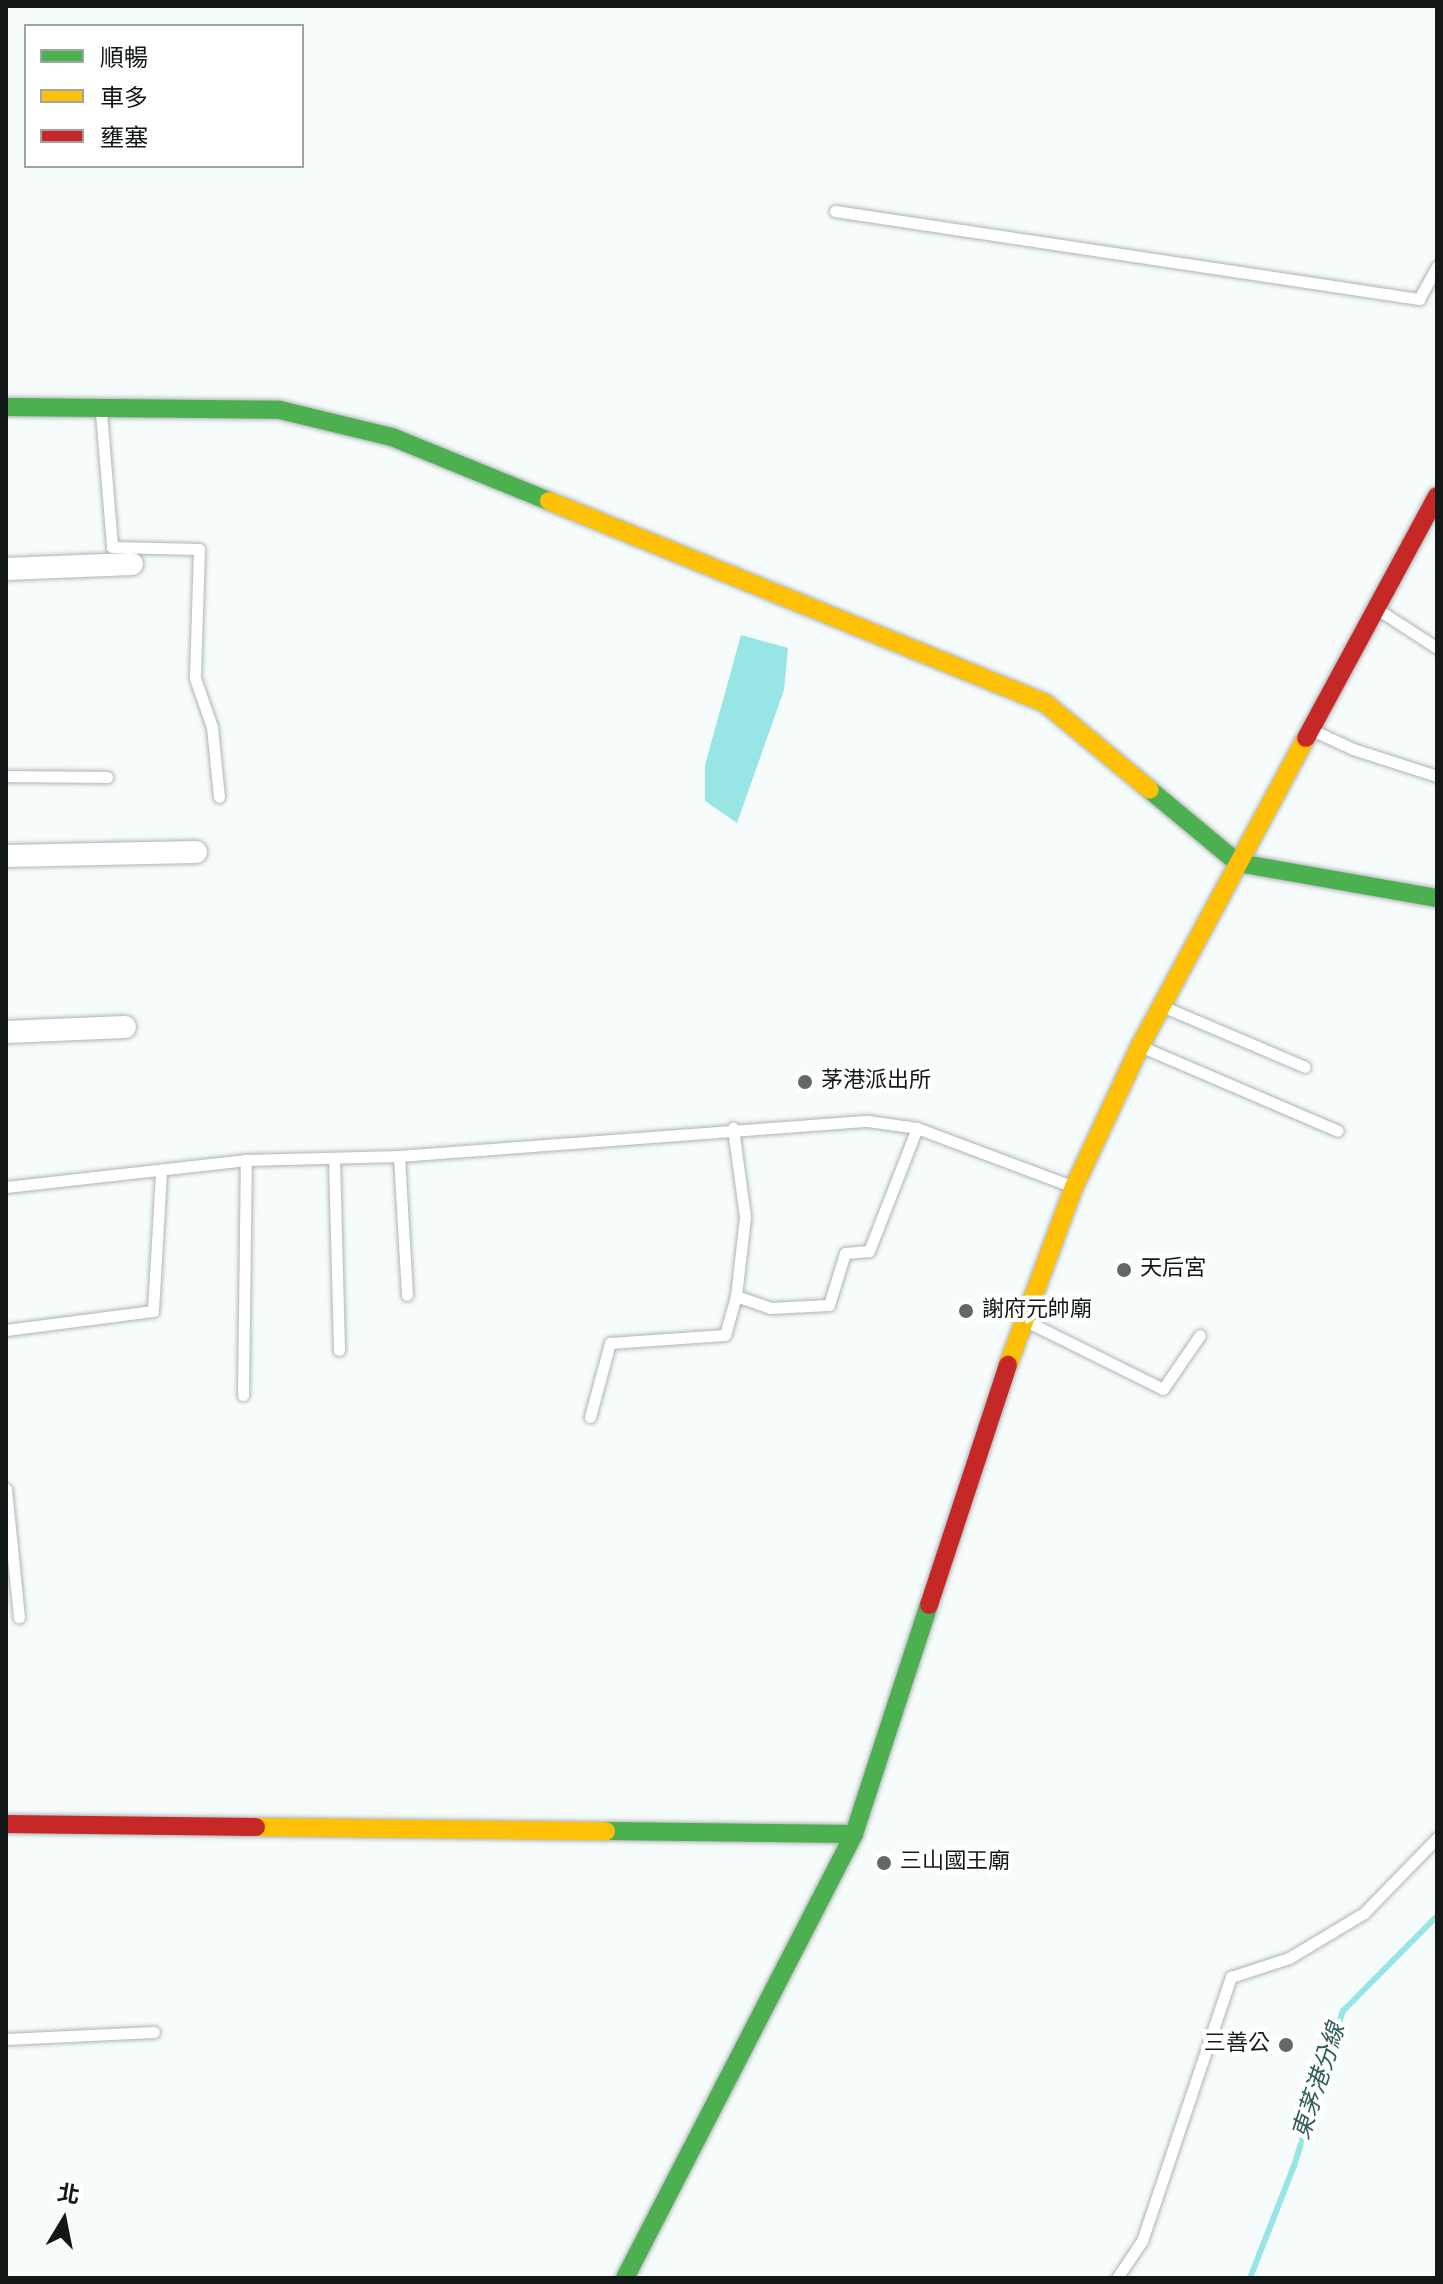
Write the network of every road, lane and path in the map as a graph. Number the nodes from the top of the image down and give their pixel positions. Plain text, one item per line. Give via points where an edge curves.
1 (835, 211) dead end
2 (1437, 267) edge
3 (6, 407) edge
4 (100, 407) junction
5 (1437, 496) edge
6 (132, 564) dead end
7 (6, 569) edge
8 (1377, 609) junction
9 (1437, 648) edge
10 (1309, 728) junction
11 (6, 776) edge
12 (1437, 776) edge
13 (107, 777) dead end
14 (219, 797) dead end
15 (196, 852) dead end
16 (6, 856) edge
17 (1238, 863) junction
18 (1437, 898) edge
19 (1162, 1006) junction
20 (125, 1027) dead end
21 (6, 1032) edge
22 (1140, 1046) junction
23 (1305, 1067) dead end
24 (733, 1128) junction
25 (917, 1128) junction
26 (1338, 1131) dead end
27 (399, 1156) junction
28 (334, 1158) junction
29 (246, 1160) junction
30 (161, 1171) junction
31 (6, 1187) edge
32 (1074, 1187) junction
33 (407, 1295) dead end
34 (736, 1296) junction
35 (1023, 1319) junction
36 (6, 1330) edge
37 (1200, 1335) dead end
38 (339, 1350) dead end
39 (243, 1395) dead end
40 (590, 1417) dead end
41 (6, 1489) edge
42 (19, 1617) dead end
43 (6, 1824) edge
44 (854, 1834) junction
45 (1437, 1838) edge
46 (154, 2032) dead end
47 (6, 2039) edge
48 (625, 2278) edge
49 (1117, 2278) edge

1 - 2 lane via 1419,299
3 - 4 street
4 - 14 lane via 112,547 199,549 195,678 212,727
4 - 17 street via 280,410 392,437 994,678 1045,703
5 - 8 street
6 - 7 street
8 - 9 lane
8 - 10 street
10 - 12 lane via 1353,749
10 - 17 street
11 - 13 lane
15 - 16 street
17 - 18 street
17 - 19 street
19 - 22 street
19 - 23 lane
20 - 21 street
22 - 26 lane
22 - 32 street
24 - 25 lane via 868,1121
24 - 27 lane
24 - 34 lane via 745,1217
25 - 32 lane
25 - 34 lane via 869,1251 845,1253 829,1305 770,1308
27 - 28 lane
27 - 33 lane
28 - 29 lane
28 - 38 lane
29 - 30 lane
29 - 39 lane
30 - 31 lane
30 - 36 lane via 153,1311
32 - 35 street
34 - 40 lane via 725,1335 610,1343
35 - 37 lane via 1163,1389
35 - 44 street
41 - 42 lane
43 - 44 street
44 - 48 street
45 - 49 lane via 1364,1913 1289,1958 1231,1977 1142,2241
46 - 47 lane

